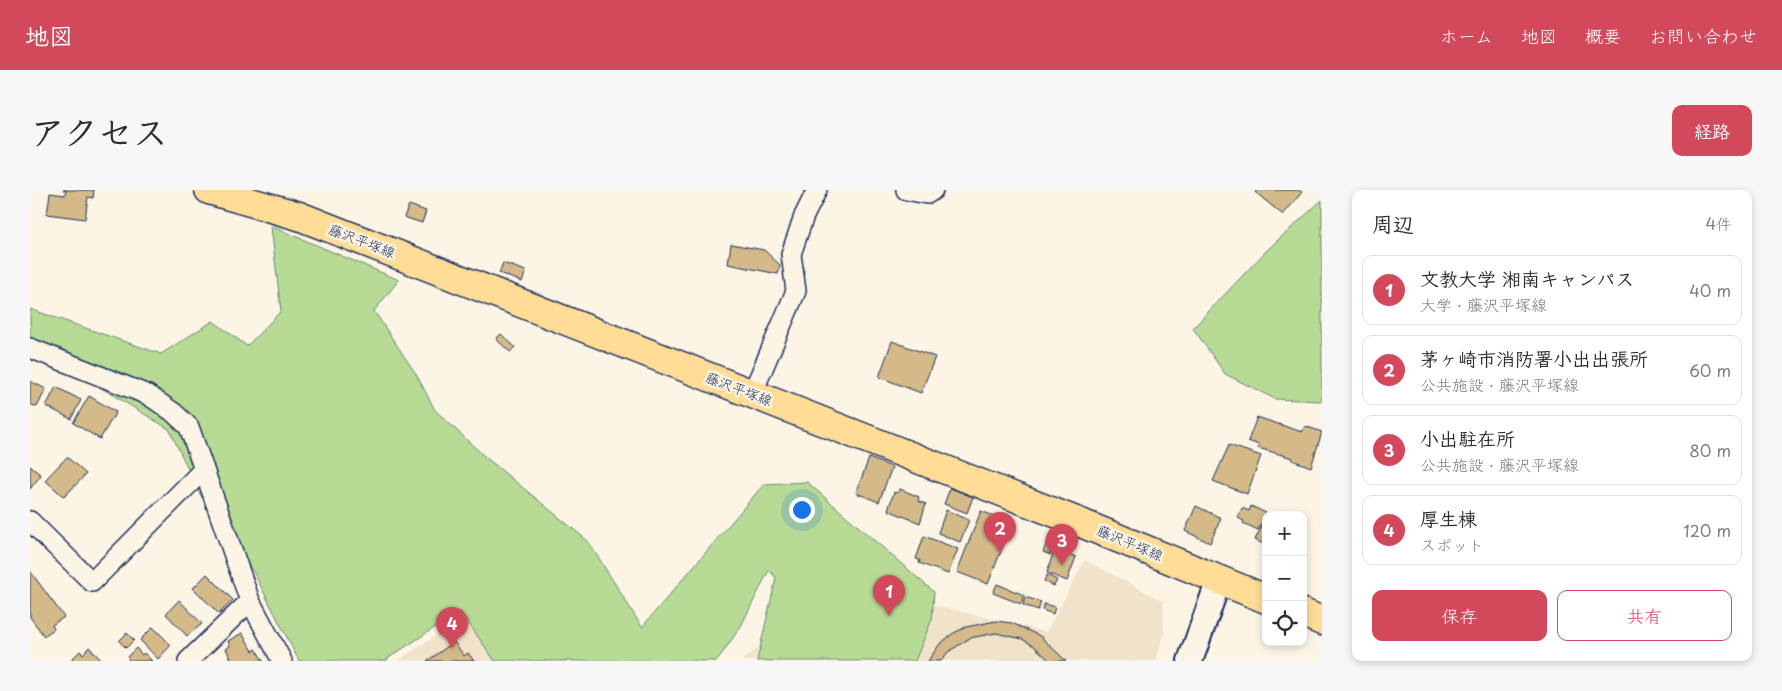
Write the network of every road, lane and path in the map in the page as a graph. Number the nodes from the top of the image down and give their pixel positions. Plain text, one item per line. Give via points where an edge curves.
1 (209, 190) edge
2 (817, 190) edge
3 (906, 190) edge
4 (933, 190) edge
5 (30, 348) edge
6 (752, 394) junction
7 (204, 470) junction
8 (30, 521) edge
9 (1219, 580) junction
10 (1262, 597) edge
11 (250, 601) junction
12 (1307, 615) edge
13 (1322, 621) edge
14 (188, 661) edge
15 (282, 661) edge
16 (1190, 661) edge

1 - 6 main road, 藤沢平塚線 via 299,216
2 - 6 street via 791,254 796,291
3 - 4 street via 927,194
5 - 7 street via 148,395 173,412 189,427
6 - 9 main road, 藤沢平塚線
7 - 8 street via 92,582
7 - 11 street
9 - 10 main road, 藤沢平塚線
9 - 16 street
11 - 14 street
11 - 15 street
12 - 13 main road

